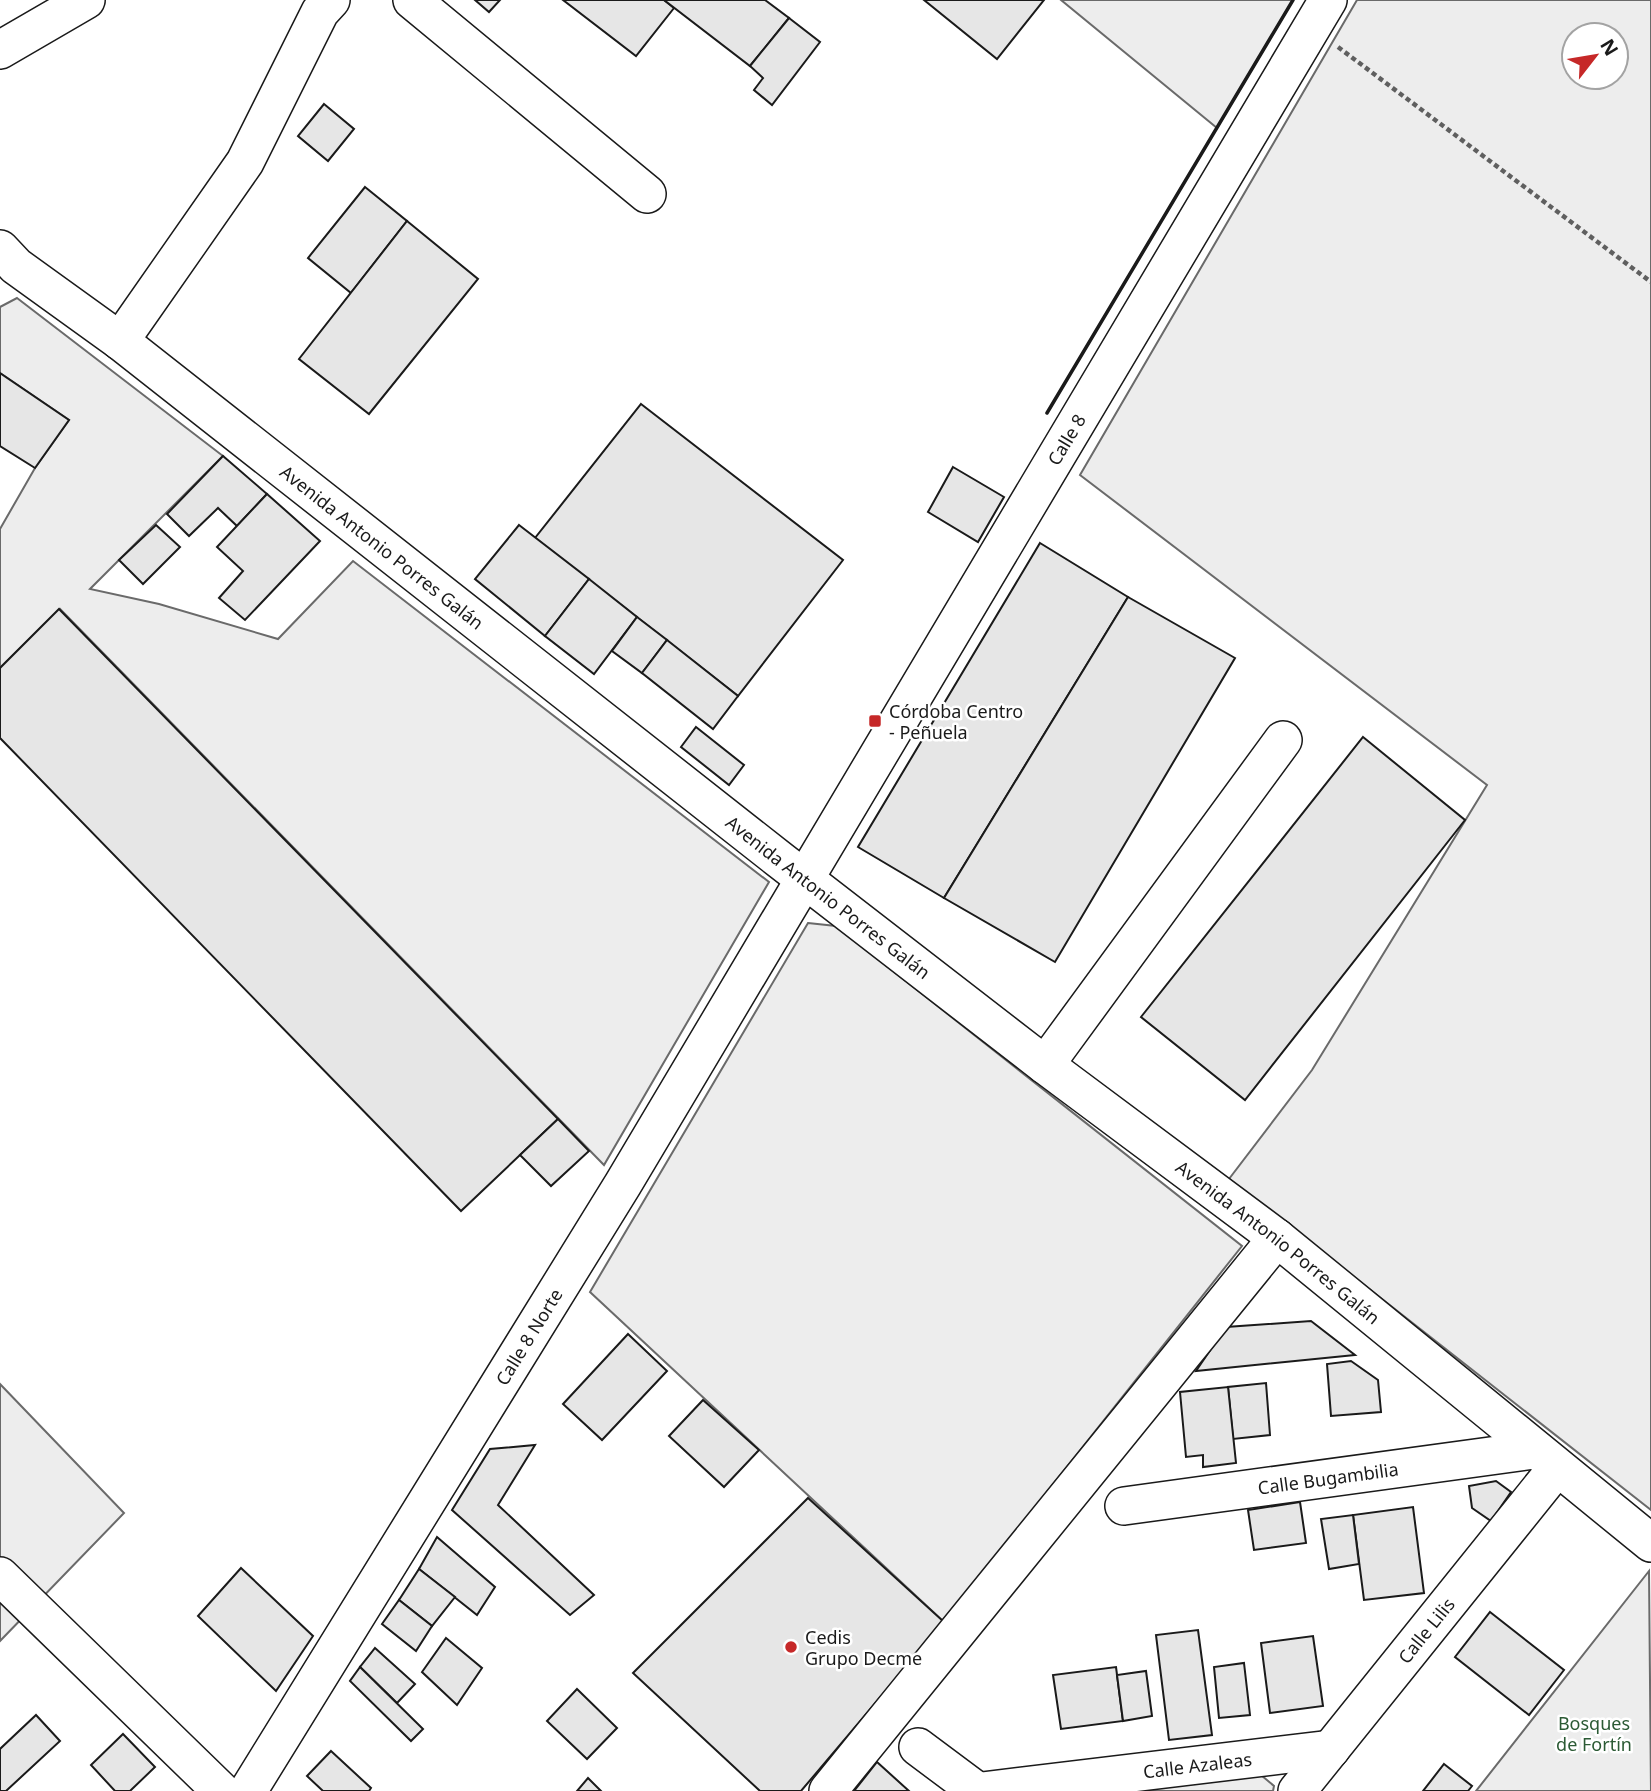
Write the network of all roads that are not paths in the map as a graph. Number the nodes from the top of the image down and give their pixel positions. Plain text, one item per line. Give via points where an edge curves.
1 (86, 0) edge
2 (412, 0) edge
3 (319, 4) edge
4 (1320, 14) edge
5 (0, 50) edge
6 (648, 194) dead end
7 (5, 264) edge
8 (120, 341) junction
9 (1283, 740) dead end
10 (804, 878) junction
11 (1045, 1065) junction
12 (1277, 1238) junction
13 (1546, 1460) junction
14 (1124, 1507) dead end
15 (1651, 1543) edge
16 (0, 1576) edge
17 (918, 1747) dead end
18 (1331, 1749) junction
19 (221, 1791) edge
20 (248, 1791) edge
21 (828, 1791) edge
22 (980, 1791) edge
23 (1297, 1791) edge

1 - 5 street
2 - 6 street
3 - 8 street via 245,162
4 - 10 street, Calle 8
7 - 8 street, Avenida Antonio Porres Galán
8 - 10 street, Avenida Antonio Porres Galán
9 - 11 street
10 - 11 street, Avenida Antonio Porres Galán
10 - 20 street, Calle 8 Norte via 622,1184
11 - 12 street, Avenida Antonio Porres Galán
12 - 13 street, Avenida Antonio Porres Galán
12 - 21 street
13 - 14 street, Calle Bugambilia
13 - 15 street, Avenida Antonio Porres Galán
13 - 18 street, Calle Lilis
16 - 19 street
17 - 22 street
18 - 22 street, Calle Azaleas
18 - 23 street, Calle Lilis

